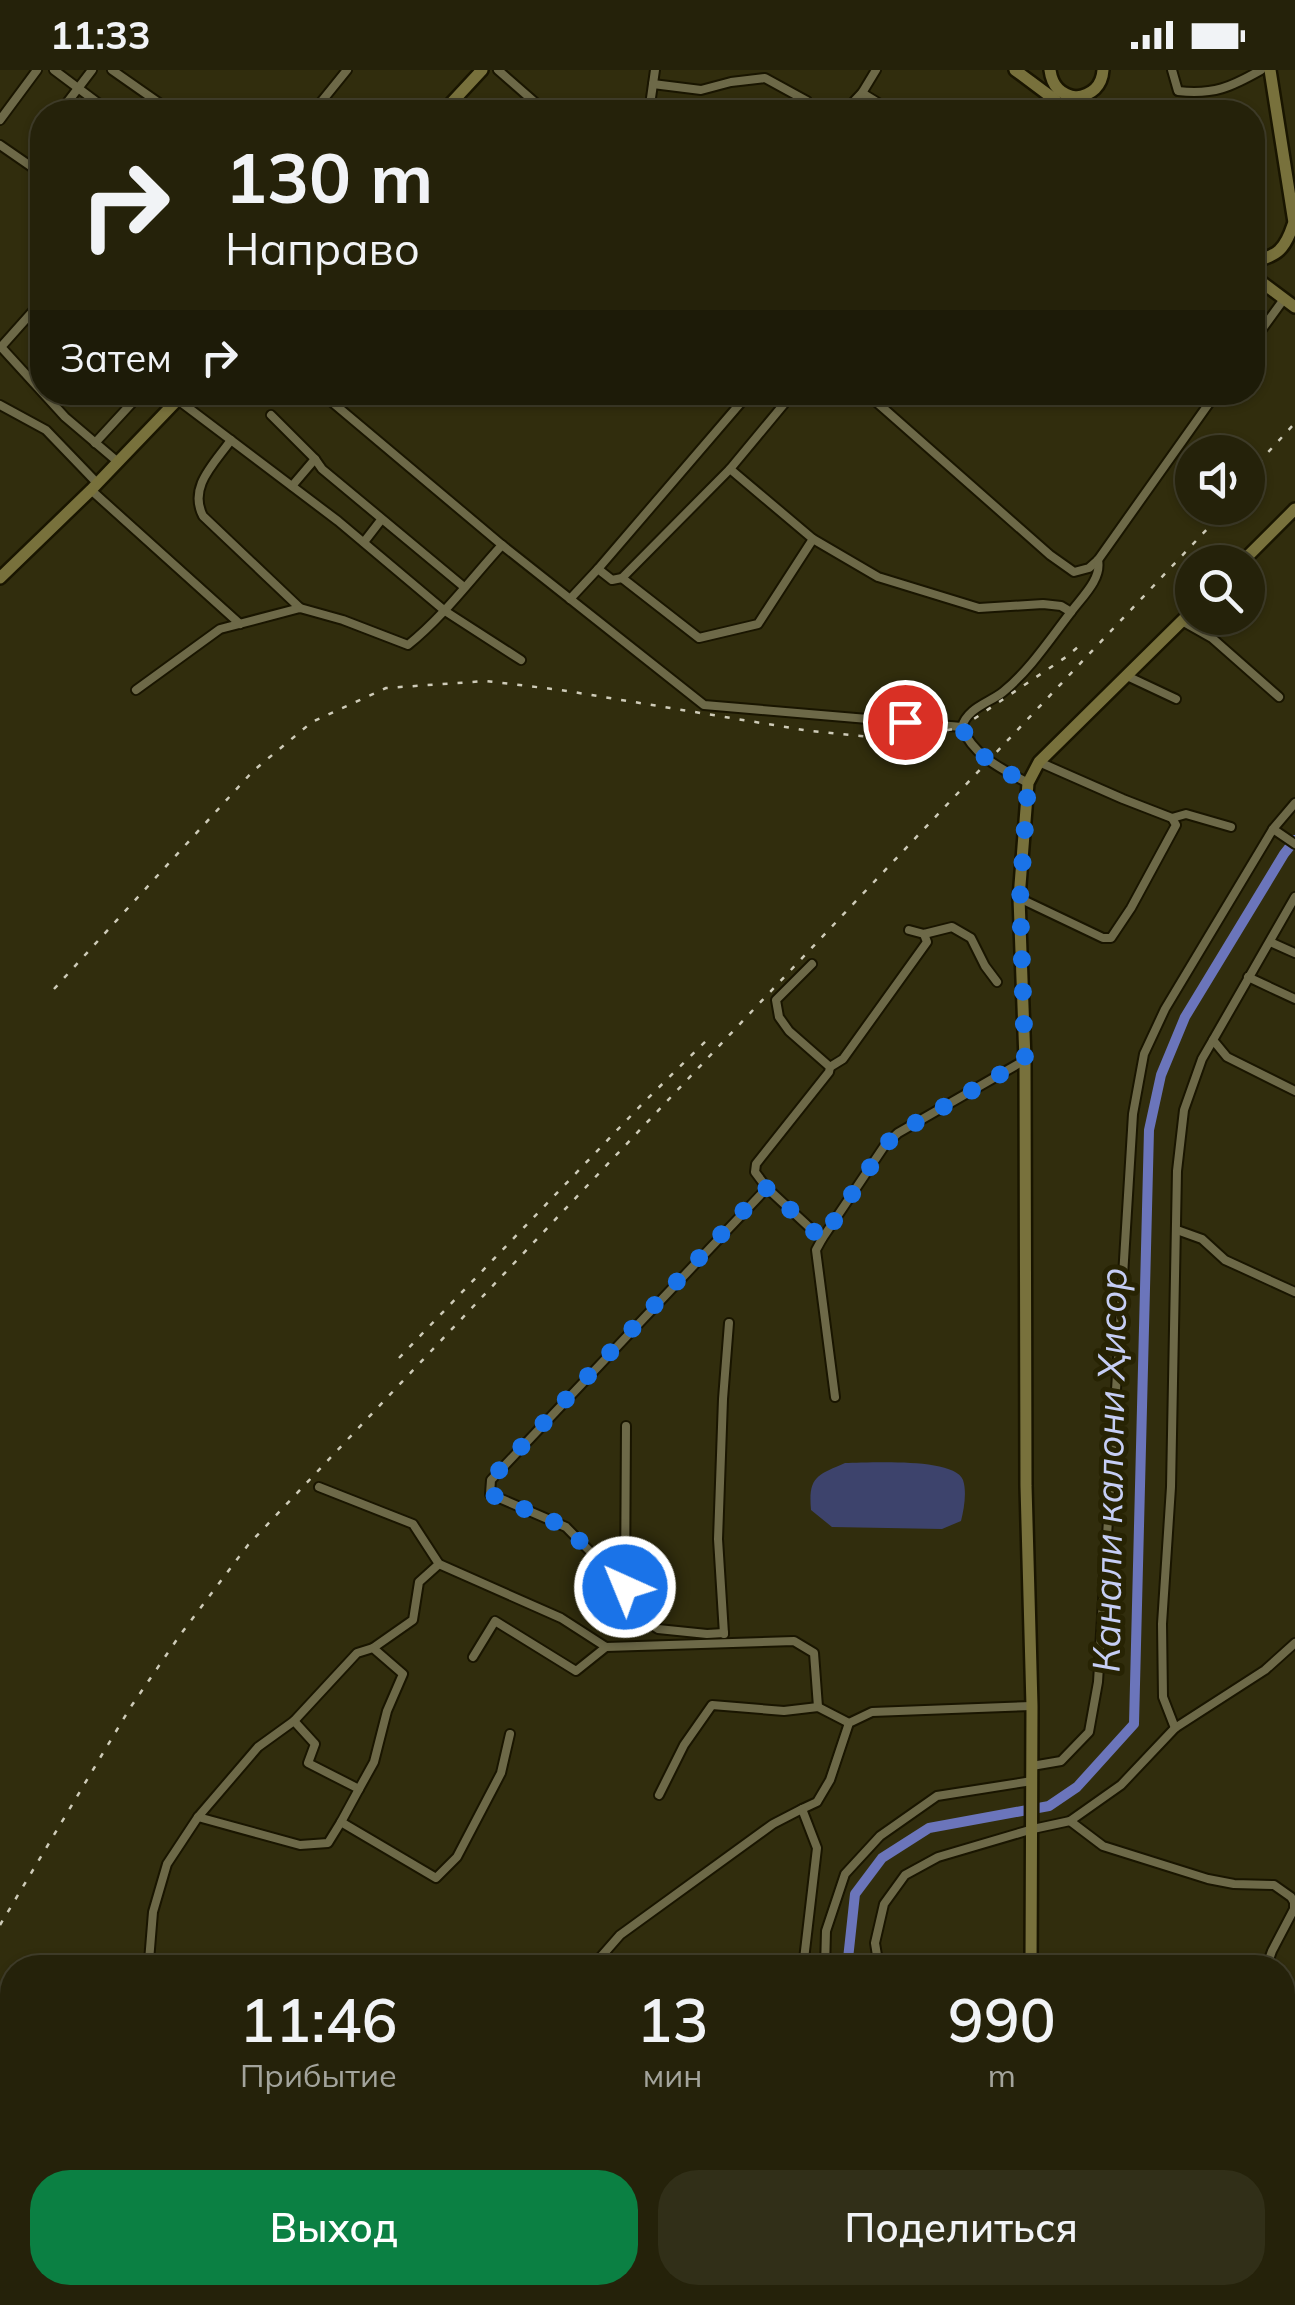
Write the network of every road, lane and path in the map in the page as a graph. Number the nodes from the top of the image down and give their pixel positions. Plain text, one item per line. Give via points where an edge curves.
1 (37, 70) edge
2 (54, 70) edge
3 (92, 70) edge
4 (112, 70) edge
5 (347, 70) edge
6 (482, 70) edge
7 (498, 70) edge
8 (655, 70) edge
9 (876, 70) edge
10 (1015, 70) edge
11 (1050, 70) edge
12 (1103, 70) edge
13 (1172, 70) edge
14 (1261, 70) edge
15 (1270, 70) edge
16 (653, 84) junction
17 (78, 88) junction
18 (862, 93) junction
19 (1058, 96) junction
20 (69, 100) edge
21 (94, 100) edge
22 (155, 100) edge
23 (323, 100) edge
24 (454, 100) edge
25 (532, 100) edge
26 (651, 100) edge
27 (805, 100) edge
28 (855, 100) edge
29 (873, 100) edge
30 (1060, 100) edge
31 (0, 120) edge
32 (0, 145) edge
33 (30, 166) edge
34 (1294, 226) edge
35 (1265, 259) edge
36 (1265, 285) edge
37 (1284, 299) junction
38 (1295, 307) edge
39 (30, 314) edge
40 (1265, 325) edge
41 (30, 378) edge
42 (0, 404) edge
43 (54, 405) edge
44 (130, 405) edge
45 (173, 405) edge
46 (192, 405) edge
47 (335, 405) edge
48 (739, 405) edge
49 (783, 405) edge
50 (880, 405) edge
51 (1208, 405) edge
52 (270, 416) dead end
53 (231, 440) junction
54 (95, 443) junction
55 (315, 459) junction
56 (118, 462) junction
57 (730, 469) junction
58 (292, 486) junction
59 (94, 487) junction
60 (1295, 509) edge
61 (381, 520) junction
62 (813, 539) junction
63 (364, 542) junction
64 (1259, 545) edge
65 (502, 546) junction
66 (1098, 560) junction
67 (598, 569) junction
68 (0, 578) edge
69 (622, 578) junction
70 (464, 587) junction
71 (570, 600) junction
72 (300, 608) junction
73 (445, 611) junction
74 (1072, 612) junction
75 (240, 624) junction
76 (1175, 628) edge
77 (1207, 635) edge
78 (521, 660) dead end
79 (1127, 676) junction
80 (136, 690) dead end
81 (1280, 696) dead end
82 (1176, 699) dead end
83 (962, 727) junction
84 (1039, 762) junction
85 (1028, 784) junction
86 (1295, 803) edge
87 (1172, 818) junction
88 (1231, 827) dead end
89 (1276, 831) junction
90 (1295, 844) edge
91 (1020, 898) junction
92 (1295, 898) edge
93 (908, 930) dead end
94 (924, 934) junction
95 (1270, 942) junction
96 (1295, 954) edge
97 (812, 964) dead end
98 (1248, 977) junction
99 (997, 982) dead end
100 (1295, 999) edge
101 (1213, 1040) junction
102 (1025, 1060) junction
103 (830, 1067) junction
104 (1295, 1091) edge
105 (767, 1188) junction
106 (1176, 1230) junction
107 (822, 1239) junction
108 (1295, 1292) edge
109 (729, 1323) dead end
110 (835, 1397) dead end
111 (626, 1426) dead end
112 (319, 1487) dead end
113 (438, 1564) junction
114 (625, 1587) junction
115 (724, 1638) junction
116 (1295, 1643) edge
117 (606, 1647) junction
118 (373, 1648) junction
119 (473, 1656) dead end
120 (818, 1706) junction
121 (1032, 1706) junction
122 (294, 1721) junction
123 (849, 1723) junction
124 (1175, 1728) junction
125 (510, 1734) dead end
126 (1032, 1766) junction
127 (1032, 1781) junction
128 (359, 1789) junction
129 (659, 1794) dead end
130 (802, 1809) junction
131 (198, 1816) junction
132 (341, 1822) junction
133 (1070, 1822) junction
134 (1033, 1829) junction
135 (149, 1955) edge
136 (603, 1955) edge
137 (805, 1955) edge
138 (826, 1955) edge
139 (877, 1955) edge
140 (1031, 1955) edge
141 (1271, 1955) edge

1 - 31 street
2 - 17 street
3 - 17 street
4 - 22 street
5 - 23 street
6 - 24 main road
7 - 25 street
8 - 16 street
9 - 18 street
10 - 19 main road
11 - 19 main road
12 - 19 main road via 1089,94
13 - 14 street via 1178,91 1197,93 1226,89
15 - 34 main road
16 - 26 street
16 - 27 street via 701,90 765,78
17 - 20 street
17 - 21 street
18 - 28 street
18 - 29 street
19 - 30 main road
32 - 33 street
34 - 35 main road via 1287,245
36 - 37 main road
37 - 38 main road
37 - 40 street
39 - 41 street via 1,346
42 - 59 street via 46,430
43 - 54 street
44 - 54 street
45 - 56 main road
46 - 53 street
47 - 65 street
48 - 67 street
49 - 57 street
50 - 66 street via 1050,555 1074,572
51 - 66 street
52 - 55 street
53 - 58 street
53 - 72 street via 199,488 197,503
54 - 56 street
55 - 58 street
55 - 61 street
56 - 59 main road
57 - 62 street
57 - 69 street
58 - 63 street
59 - 68 main road
59 - 75 street
60 - 64 main road
61 - 63 street
61 - 70 street
62 - 69 street via 758,624 699,638
62 - 74 street via 878,578 940,598 978,608 1043,604
63 - 73 street
65 - 70 street
65 - 71 street
66 - 74 street via 1098,575
67 - 69 street via 612,580
67 - 71 street
70 - 73 street
71 - 83 street via 704,705
72 - 73 street via 408,645
72 - 75 street
73 - 78 street
74 - 83 street via 1023,674 971,712
75 - 80 street via 220,629
76 - 79 main road
77 - 81 street
79 - 82 street
79 - 84 main road
83 - 85 street via 989,762
84 - 85 main road
84 - 87 street
85 - 91 main road
86 - 89 street
87 - 88 street via 1186,814
87 - 91 street via 1176,824 1110,938
89 - 90 street
89 - 126 street via 1144,1054 1133,1114 1098,1682 1089,1732 1061,1761
91 - 102 main road
92 - 95 street
93 - 94 street
94 - 99 street via 952,927 971,938
94 - 103 street via 927,942 843,1059
95 - 96 street
95 - 98 street
97 - 103 street via 776,1000 789,1031
98 - 100 street
98 - 101 street
101 - 104 street via 1227,1057
101 - 106 street via 1184,1110
102 - 107 street via 898,1133
102 - 121 main road
103 - 105 street via 756,1164
105 - 107 street
105 - 114 street via 490,1480 490,1494 566,1527
106 - 108 street
106 - 124 street via 1162,1624 1163,1697
107 - 110 street via 816,1250
109 - 115 street via 718,1539
111 - 114 street
112 - 113 street via 413,1524
113 - 117 street via 561,1618
113 - 118 street via 419,1582 414,1620
114 - 115 street via 644,1620 658,1630
115 - 117 street
115 - 120 street via 794,1641 814,1652
116 - 124 street
117 - 119 street via 576,1671 495,1621
118 - 122 street via 357,1653
118 - 128 street via 404,1674
120 - 123 street
120 - 129 street via 784,1711 712,1705
121 - 123 street via 872,1712
121 - 126 main road
122 - 128 street via 316,1744 308,1762
122 - 131 street via 258,1748
123 - 130 street via 830,1780 817,1802
124 - 133 street via 1121,1785
125 - 132 street via 501,1773 458,1857 436,1878
126 - 127 main road
127 - 134 main road
127 - 138 street via 936,1796 880,1836 845,1874 826,1930
128 - 132 street
130 - 136 street via 620,1934
130 - 137 street via 817,1848
131 - 132 street via 300,1845 328,1843
131 - 135 street via 167,1864
133 - 134 street
133 - 141 street via 1103,1846 1208,1879 1284,1890 1294,1909
134 - 139 street via 938,1857 905,1874 884,1904
134 - 140 main road

